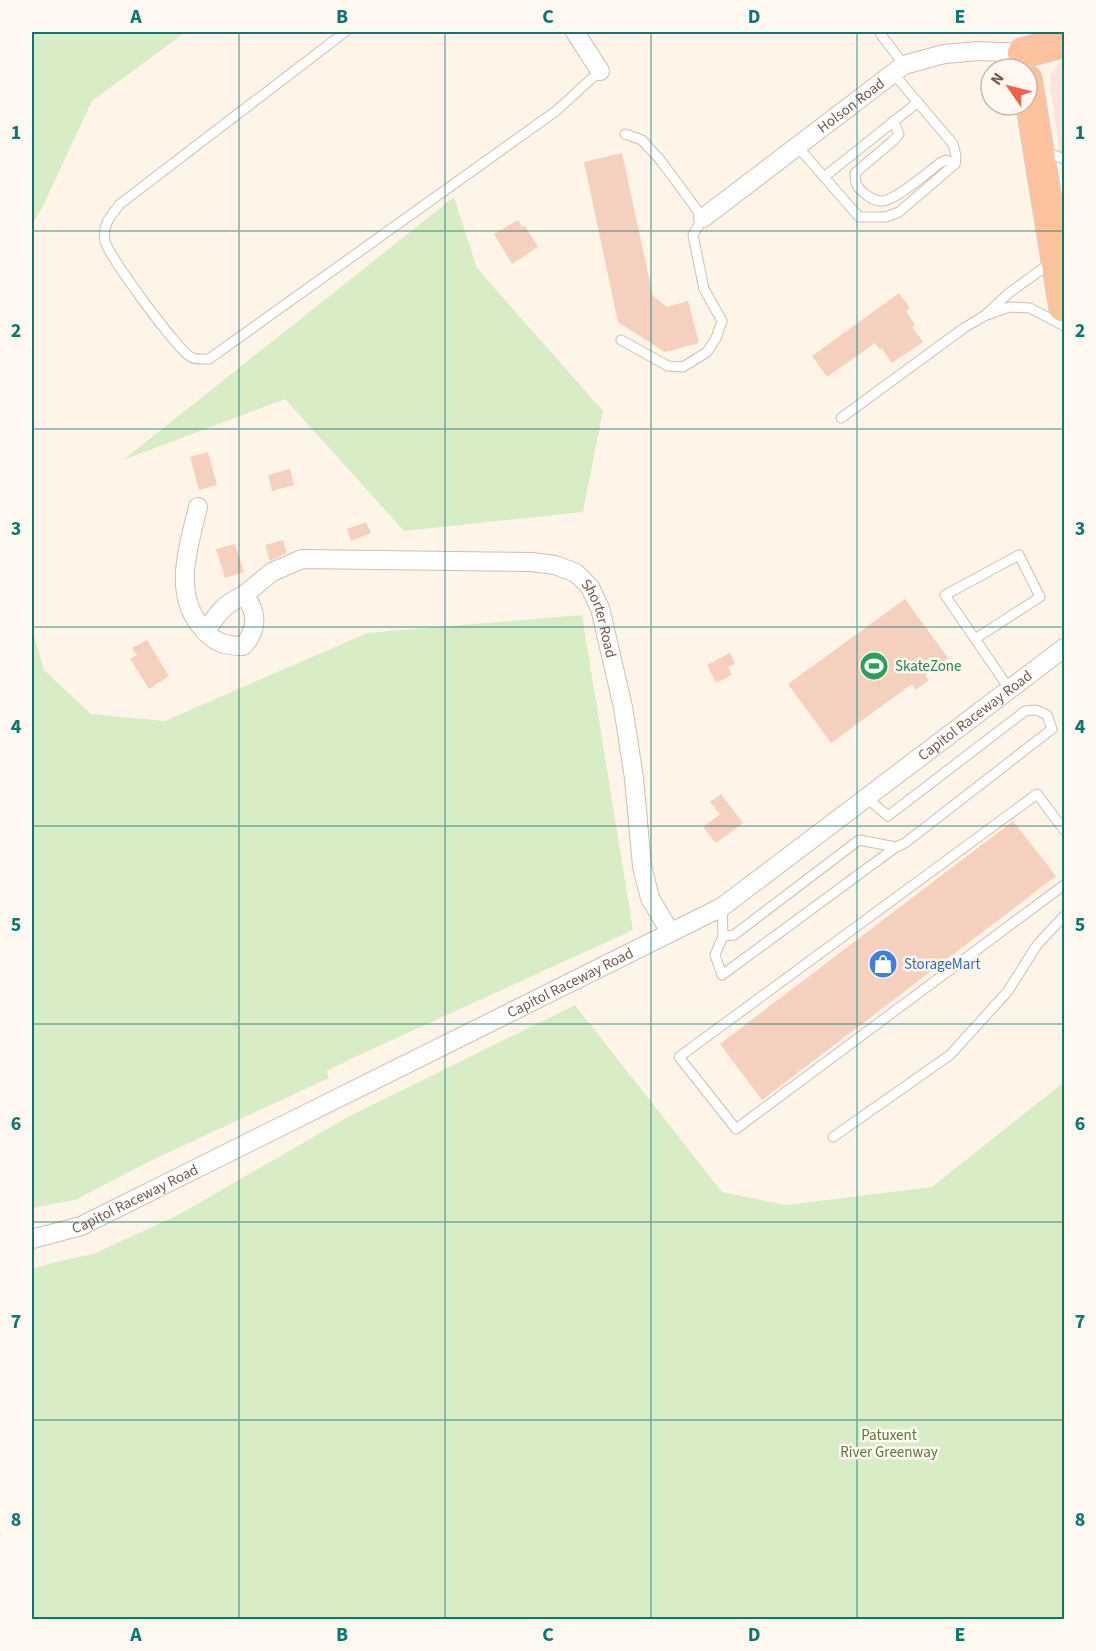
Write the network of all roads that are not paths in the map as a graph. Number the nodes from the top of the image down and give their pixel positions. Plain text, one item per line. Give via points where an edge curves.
1 (345, 32) edge
2 (575, 32) edge
3 (879, 32) edge
4 (1065, 42) edge
5 (1017, 57) edge
6 (1026, 57) edge
7 (898, 69) junction
8 (600, 71) joint
9 (918, 102) junction
10 (1039, 113) edge
11 (893, 121) junction
12 (625, 134) dead end
13 (797, 146) junction
14 (1051, 154) edge
15 (955, 164) junction
16 (824, 177) junction
17 (703, 218) junction
18 (1057, 259) junction
19 (1065, 307) edge
20 (984, 316) junction
21 (1065, 326) edge
22 (621, 340) dead end
23 (841, 418) dead end
24 (198, 507) dead end
25 (244, 595) junction
26 (205, 632) junction
27 (975, 639) junction
28 (1065, 648) edge
29 (1010, 690) junction
30 (867, 798) junction
31 (1065, 831) edge
32 (896, 847) junction
33 (1065, 885) edge
34 (722, 907) junction
35 (1065, 916) edge
36 (670, 932) junction
37 (723, 936) junction
38 (833, 1137) dead end
39 (32, 1239) edge

1 - 8 lane via 120,204 104,224 105,243 135,289 178,347 192,358 209,359 556,111
2 - 8 street
3 - 7 lane
4 - 6 highway
5 - 7 street, Holson Road via 979,51 944,54
7 - 9 lane
7 - 13 street, Holson Road
9 - 11 lane
9 - 15 lane via 953,144
10 - 14 highway
11 - 15 lane via 899,134 894,141 855,173 855,182 872,199 882,202 894,198 940,163 946,160
11 - 16 lane
12 - 17 lane via 642,140
13 - 16 lane
13 - 17 street, Holson Road
14 - 18 highway
15 - 16 lane via 899,212 886,217 859,217
17 - 22 lane via 693,235 704,289 722,321 707,352 683,367 668,366
18 - 19 highway
18 - 20 lane via 1009,292
20 - 21 lane via 1009,308 1030,308
20 - 23 lane
24 - 26 street via 187,550 184,586 192,615
25 - 26 street, Shorter Road via 229,603
25 - 26 street via 253,606 254,620 252,636 243,646 215,641
25 - 36 street, Shorter Road via 272,572 302,559 532,562 576,573 590,587 600,608 623,707 642,866 650,898
27 - 27 lane via 945,595 1019,555 1040,597
27 - 29 lane
28 - 29 street, Capitol Raceway Road
29 - 30 street, Capitol Raceway Road
30 - 32 lane via 888,816 1025,711 1047,715 1052,729
30 - 34 street, Capitol Raceway Road
31 - 33 lane via 1037,794 680,1057 736,1129
32 - 37 lane via 859,840 734,935
32 - 37 lane via 722,975 715,955
34 - 36 street, Capitol Raceway Road
34 - 37 lane
35 - 38 lane via 1037,945 1008,991 950,1055
36 - 39 street, Capitol Raceway Road via 81,1226

